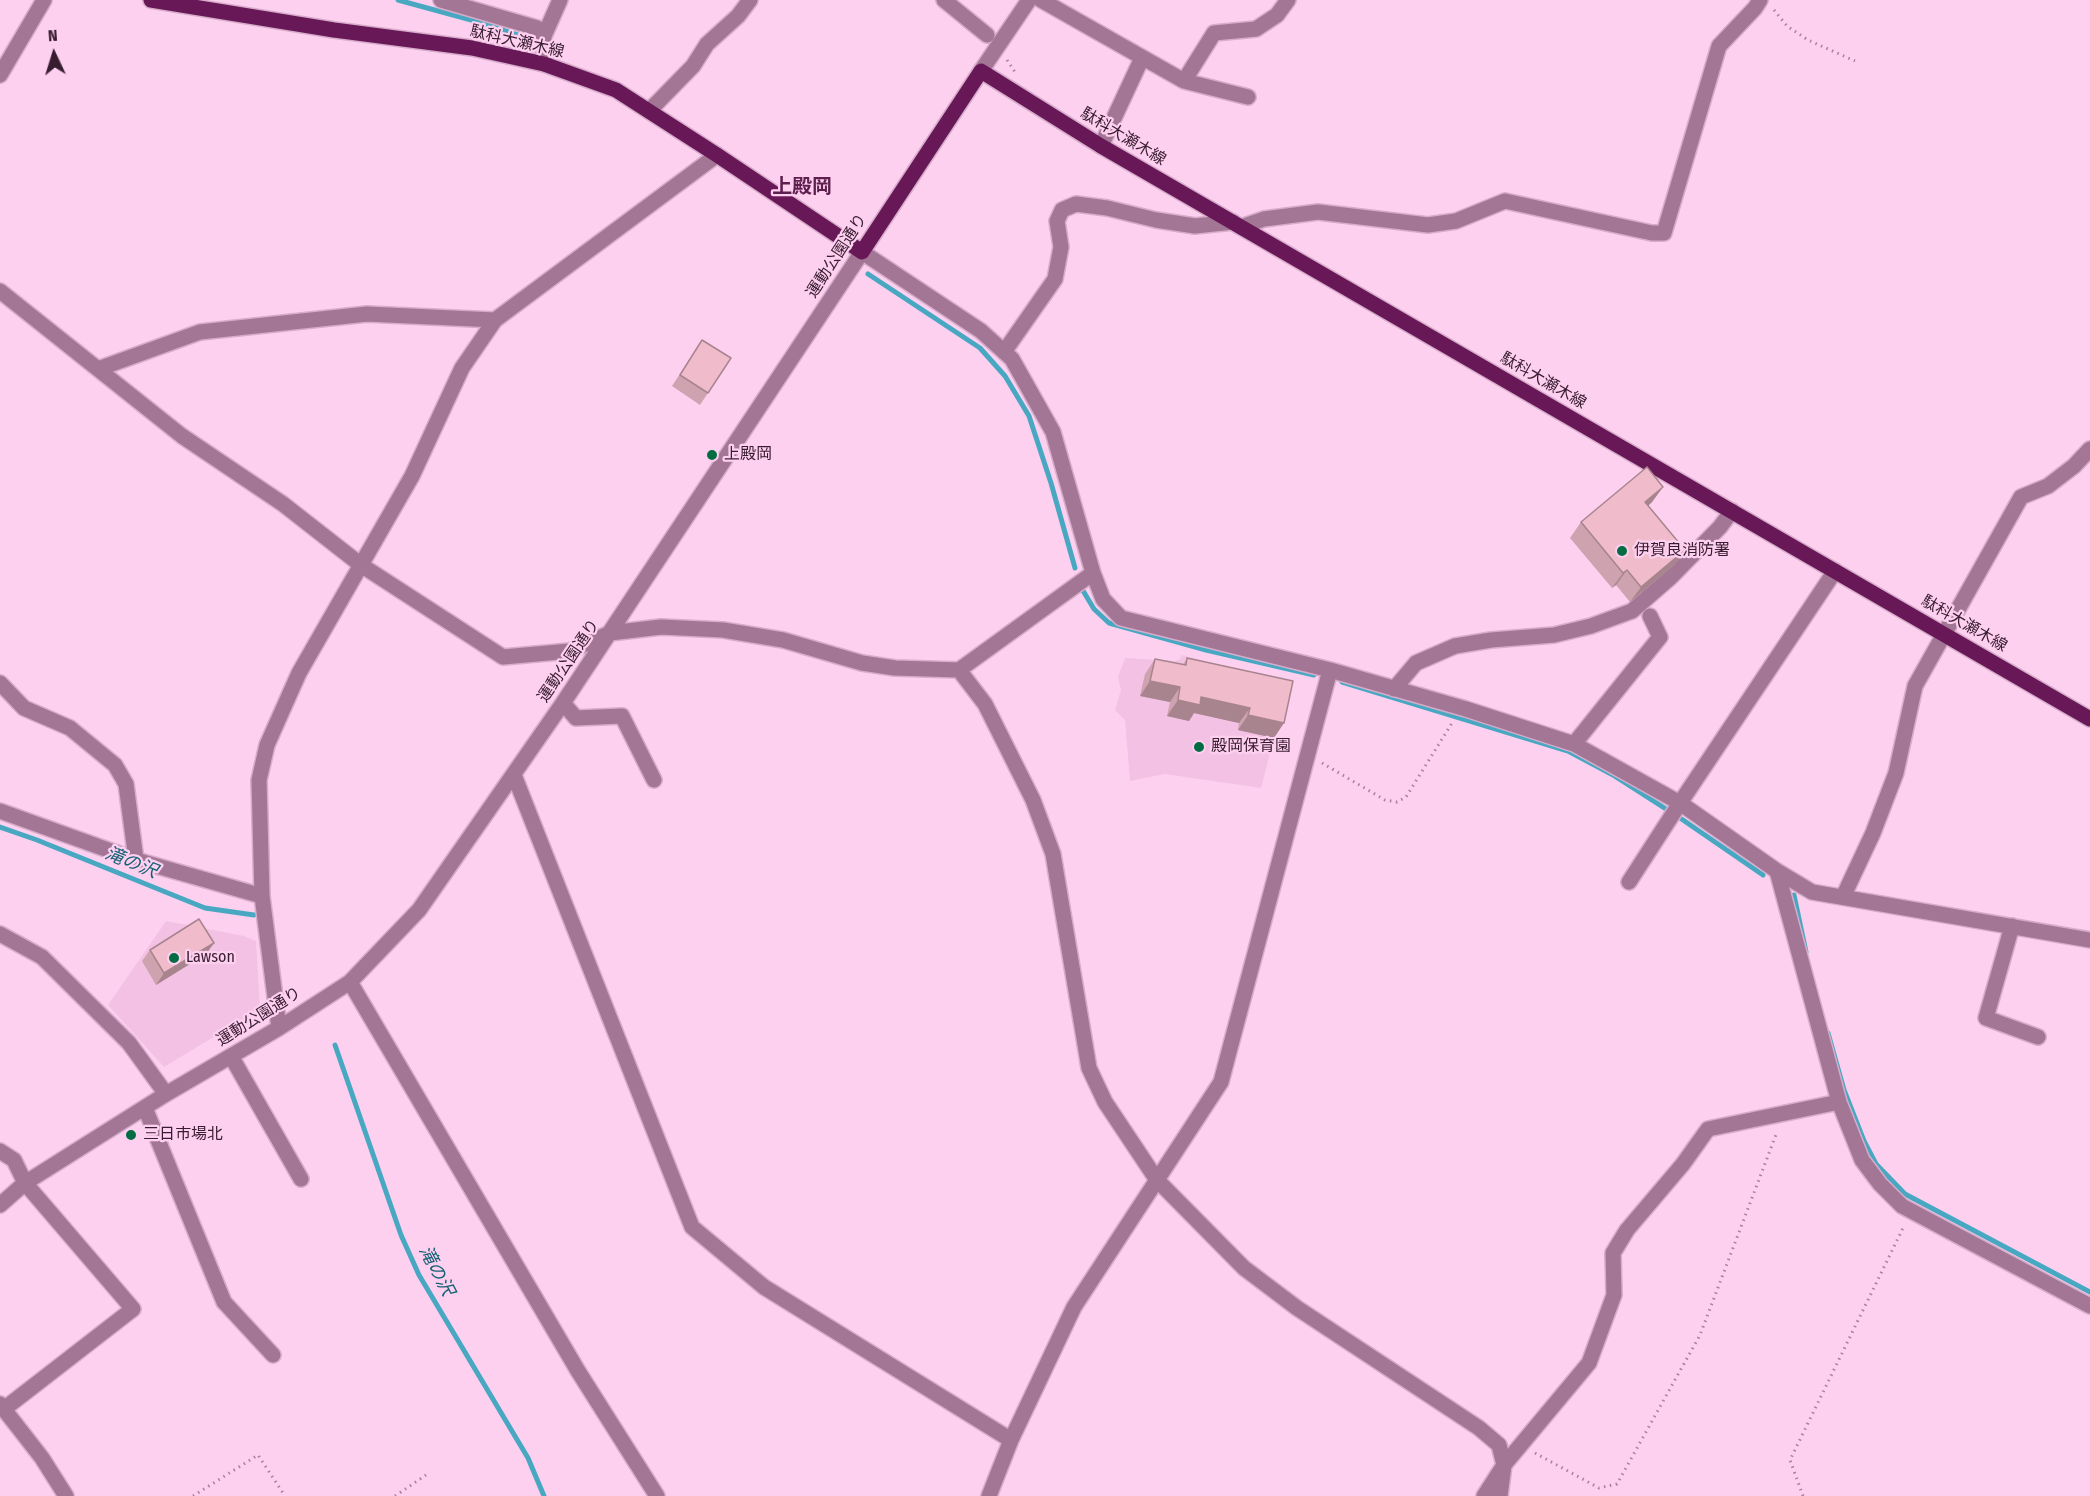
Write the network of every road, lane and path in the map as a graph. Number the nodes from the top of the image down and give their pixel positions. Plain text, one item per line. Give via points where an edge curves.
1 (44, 0) edge
2 (152, 0) edge
3 (441, 0) edge
4 (560, 0) edge
5 (750, 0) edge
6 (944, 0) edge
7 (1029, 0) edge
8 (1041, 0) edge
9 (1288, 0) edge
10 (1765, 3) edge
11 (987, 35) dead end
12 (544, 36) junction
13 (1142, 58) junction
14 (1856, 61) dead end
15 (544, 63) junction
16 (981, 71) junction
17 (0, 75) edge
18 (1184, 81) junction
19 (1248, 96) dead end
20 (649, 111) junction
21 (1101, 146) junction
22 (717, 155) junction
23 (1237, 225) junction
24 (862, 252) junction
25 (0, 291) edge
26 (495, 320) junction
27 (1004, 352) junction
28 (98, 369) junction
29 (2090, 449) edge
30 (1732, 511) junction
31 (361, 565) junction
32 (1835, 571) junction
33 (1093, 573) junction
34 (1650, 616) dead end
35 (610, 633) junction
36 (1946, 633) junction
37 (959, 670) junction
38 (1330, 670) junction
39 (0, 684) edge
40 (1394, 688) junction
41 (563, 703) junction
42 (2090, 719) edge
43 (1452, 723) dead end
44 (1574, 744) junction
45 (1308, 754) junction
46 (514, 775) junction
47 (654, 780) dead end
48 (1675, 810) junction
49 (0, 811) edge
50 (136, 860) junction
51 (1778, 871) junction
52 (1629, 882) dead end
53 (262, 896) junction
54 (1843, 897) junction
55 (2012, 926) junction
56 (0, 934) edge
57 (2090, 940) edge
58 (350, 982) junction
59 (279, 1028) junction
60 (2038, 1037) dead end
61 (231, 1056) junction
62 (166, 1094) junction
63 (1839, 1102) junction
64 (145, 1108) junction
65 (1784, 1113) junction
66 (0, 1151) edge
67 (301, 1179) dead end
68 (1157, 1180) junction
69 (26, 1183) junction
70 (0, 1205) edge
71 (1911, 1211) junction
72 (2090, 1305) edge
73 (273, 1355) dead end
74 (2, 1406) edge
75 (1011, 1440) junction
76 (1520, 1445) junction
77 (1504, 1465) junction
78 (426, 1475) dead end
79 (66, 1496) edge
80 (193, 1496) edge
81 (285, 1496) edge
82 (394, 1496) edge
83 (657, 1496) edge
84 (989, 1496) edge
85 (1484, 1496) edge
86 (1500, 1496) edge
87 (1803, 1496) edge

1 - 17 street
2 - 15 main road, 駄科大瀬木線 via 472,48
3 - 12 street via 537,28
4 - 12 street
5 - 20 street
6 - 11 street
7 - 16 street, 運動公園通り
8 - 13 street
9 - 18 street via 1277,15 1256,29 1214,33
10 - 14 path via 1787,26 1808,40
10 - 23 street via 1755,8 1719,46 1664,233 1505,201 1456,221 1428,225 1318,212
12 - 15 street
13 - 18 street
13 - 21 street
15 - 20 main road, 駄科大瀬木線 via 616,90
16 - 21 main road, 駄科大瀬木線
16 - 24 main road, 運動公園通り
18 - 19 street
20 - 22 main road, 駄科大瀬木線
21 - 23 main road, 駄科大瀬木線
22 - 24 main road, 駄科大瀬木線
22 - 26 street
23 - 27 street via 1195,226 1077,204 1062,210 1057,221 1061,247 1055,279
23 - 30 main road, 駄科大瀬木線
24 - 27 street via 981,331
24 - 35 street, 運動公園通り
25 - 28 street
26 - 28 street via 367,314 200,332
26 - 31 street via 462,368 412,476
27 - 33 street via 1012,359 1053,432
28 - 31 street via 182,436 283,504
29 - 36 street via 2049,486 2021,497
30 - 32 main road, 駄科大瀬木線
30 - 40 street via 1671,577 1632,610 1554,635 1455,646 1416,663
31 - 35 street via 503,657 570,651
31 - 53 street via 299,673 267,745 259,780
32 - 36 main road, 駄科大瀬木線
32 - 48 street
33 - 37 street
33 - 38 street via 1103,599 1121,618
34 - 44 street via 1660,637
35 - 37 street via 661,627 723,630 783,640 861,663
35 - 41 street, 運動公園通り
36 - 42 main road, 駄科大瀬木線
36 - 54 street via 1915,686 1896,773 1874,833
37 - 68 street via 985,704 1033,800 1053,854 1089,1068 1105,1102
38 - 40 street
38 - 45 street
39 - 50 street via 24,708 70,728 115,765 126,784
40 - 44 street
41 - 46 street, 運動公園通り
41 - 47 street via 576,718 622,717
43 - 45 path via 1406,797 1397,802 1385,800
44 - 48 street
45 - 68 street via 1221,1082
46 - 58 street, 運動公園通り via 419,910
46 - 75 street via 692,1227 764,1287
48 - 51 street
48 - 52 street
49 - 50 street
50 - 53 street
51 - 54 street via 1812,892
51 - 63 street
53 - 59 street
54 - 55 street
55 - 57 street
55 - 60 street via 1986,1018
56 - 62 street via 42,957 129,1043
58 - 59 street, 運動公園通り
58 - 83 street via 578,1371
59 - 61 street, 運動公園通り
61 - 62 street, 運動公園通り
61 - 67 street
62 - 64 street, 運動公園通り
63 - 65 street
63 - 71 street via 1862,1160 1880,1184
64 - 69 street, 運動公園通り
64 - 73 street via 225,1302
65 - 76 street via 1707,1129 1613,1253 1614,1295 1589,1363
65 - 76 path via 1700,1335 1617,1484 1599,1488
66 - 69 street via 14,1160
68 - 75 street via 1074,1307
68 - 77 street via 1244,1268 1479,1428 1499,1445
69 - 70 street, 運動公園通り
69 - 74 street via 133,1309
71 - 72 street
71 - 87 path via 1790,1460
74 - 79 street
75 - 84 street
76 - 77 street
77 - 85 street
77 - 86 street
78 - 82 path
80 - 81 path via 258,1455

